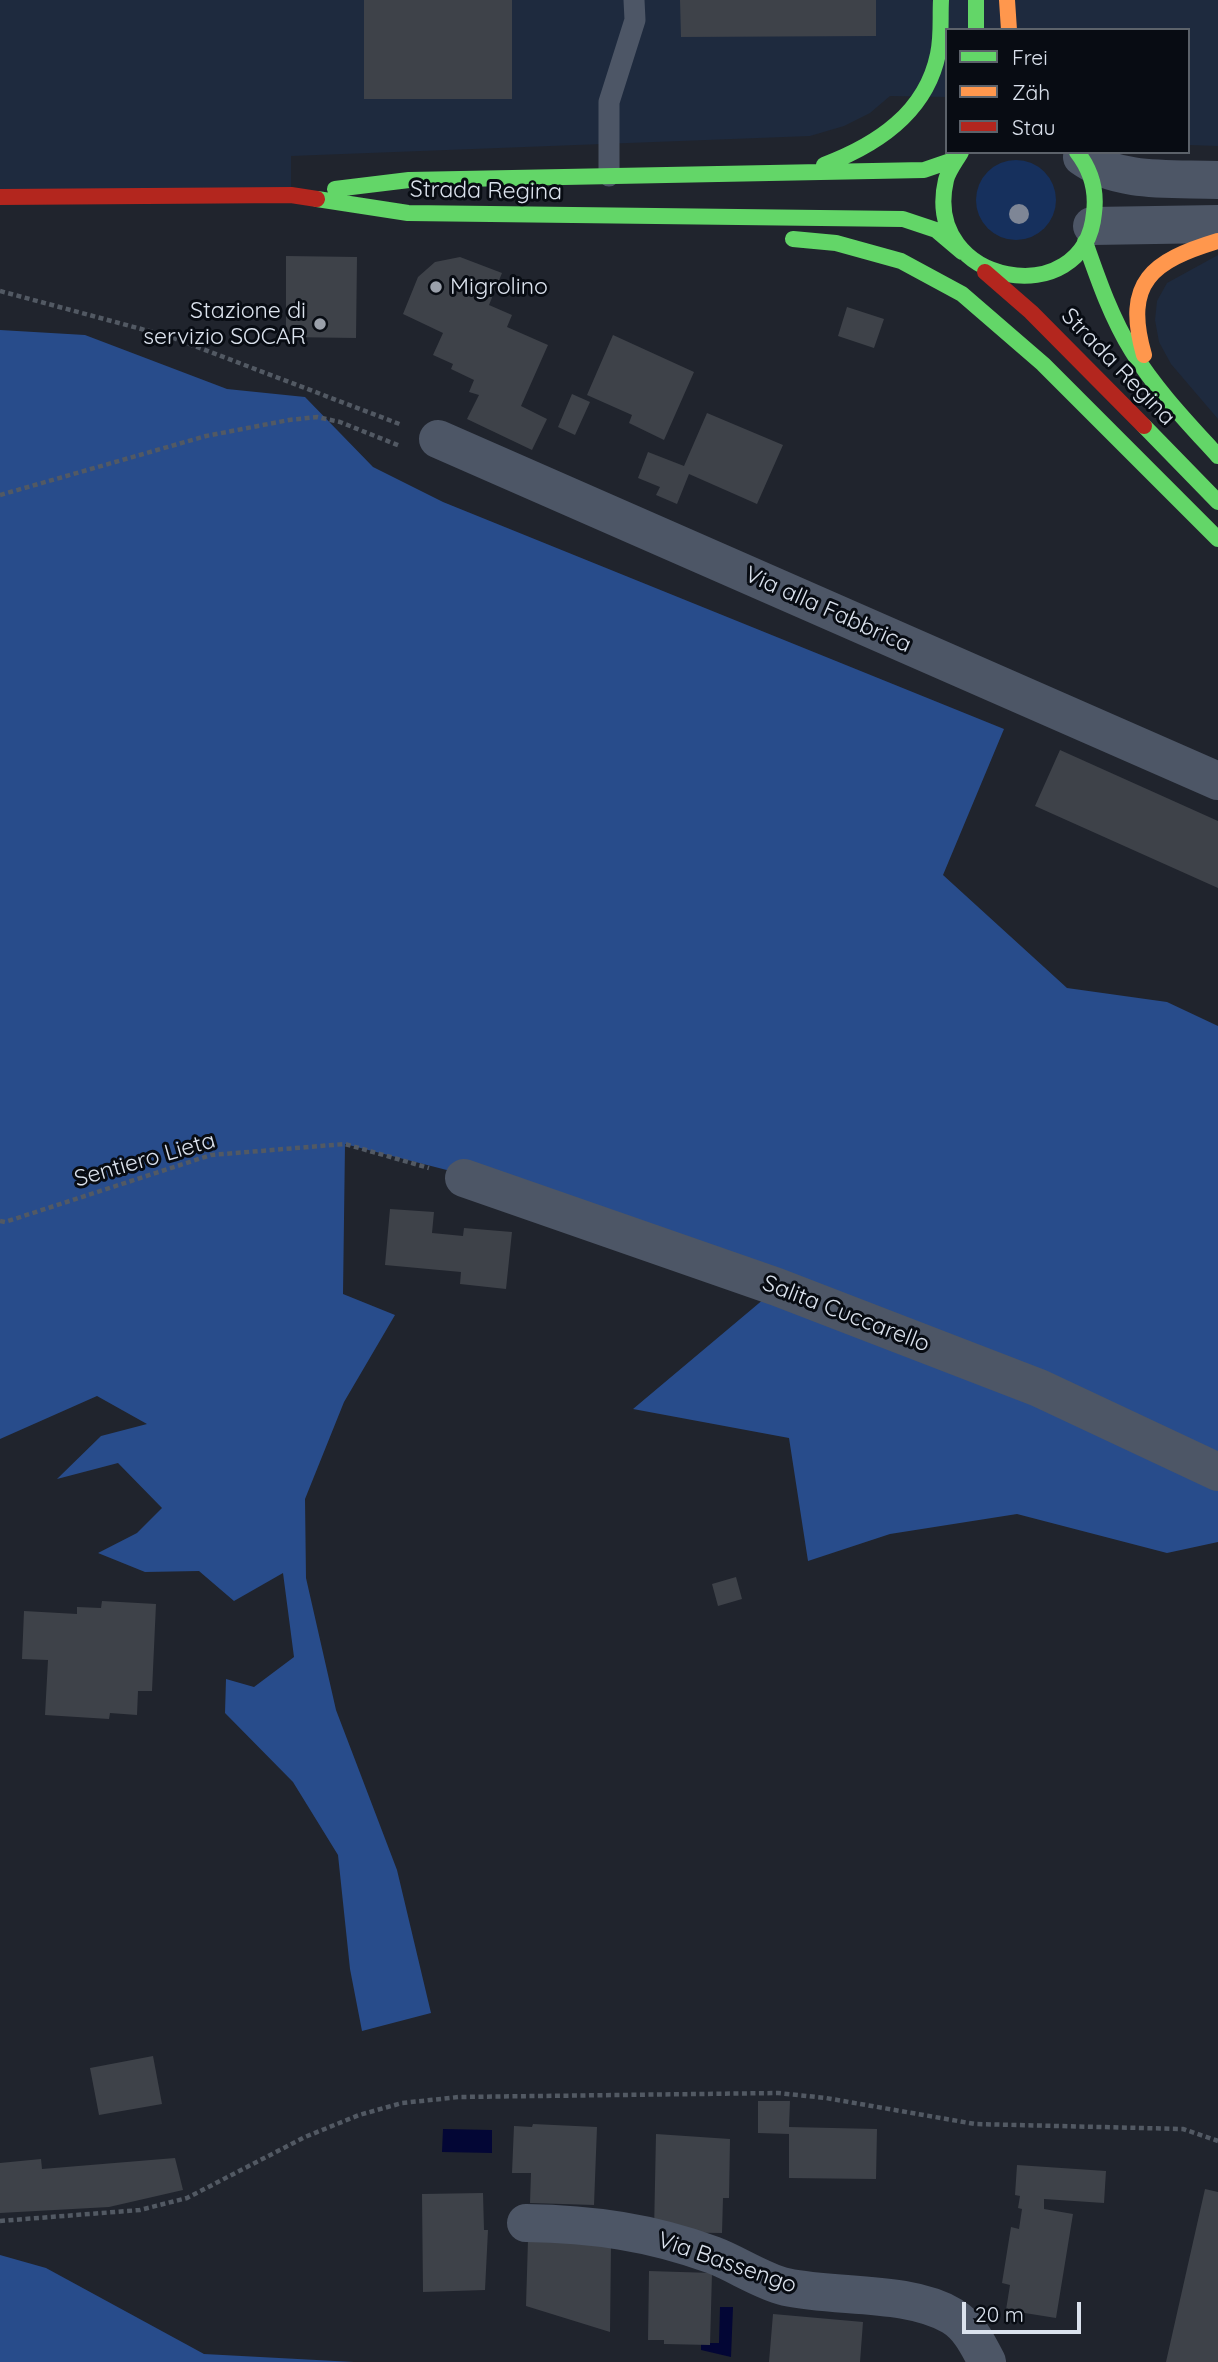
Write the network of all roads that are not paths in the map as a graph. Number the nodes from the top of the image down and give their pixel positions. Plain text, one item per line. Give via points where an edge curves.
1 (634, 0) edge
2 (942, 0) edge
3 (976, 0) edge
4 (1007, 0) edge
5 (950, 28) edge
6 (976, 28) edge
7 (1009, 28) edge
8 (959, 155) edge
9 (1080, 155) edge
10 (784, 173) junction
11 (609, 176) junction
12 (1218, 180) edge
13 (291, 195) junction
14 (0, 197) edge
15 (572, 215) junction
16 (1218, 224) edge
17 (705, 233) dead end
18 (1089, 234) junction
19 (772, 237) dead end
20 (1218, 241) edge
21 (962, 252) junction
22 (981, 268) junction
23 (1162, 392) junction
24 (421, 444) road end
25 (1218, 456) edge
26 (1218, 502) edge
27 (1218, 539) edge
28 (1218, 781) edge
29 (464, 1178) road end
30 (1218, 1472) edge
31 (526, 2223) dead end
32 (987, 2362) edge

1 - 11 lane via 635,20 609,102
2 - 5 lane
2 - 10 main road via 933,71 909,114 859,152 819,167
3 - 6 main road
4 - 7 main road
8 - 10 main road via 924,170
8 - 21 main road via 945,181 943,207 949,231
9 - 12 street via 1105,171 1125,175
9 - 18 main road via 1092,178 1096,203
10 - 11 main road
11 - 13 main road via 409,180
13 - 14 main road, Strada Regina
13 - 15 main road, Strada Regina via 408,213
15 - 17 main road
15 - 21 main road, Strada Regina via 903,219 932,227
16 - 18 street
18 - 22 main road via 1070,260 1049,273 1003,277
18 - 23 main road, Strada Regina via 1110,312
19 - 27 main road via 870,251 928,273 962,294 1043,364
20 - 23 main road via 1169,257 1140,294 1136,309 1140,346
21 - 22 main road, Strada Regina
22 - 26 main road, Strada Regina via 1031,312
23 - 25 main road, Strada Regina
24 - 28 street, Via alla Fabbrica
29 - 30 street, Salita Cuccarello via 777,1287 1039,1388
31 - 32 street, Via Bassengo via 589,2224 631,2231 712,2255 782,2286 933,2308 969,2330

